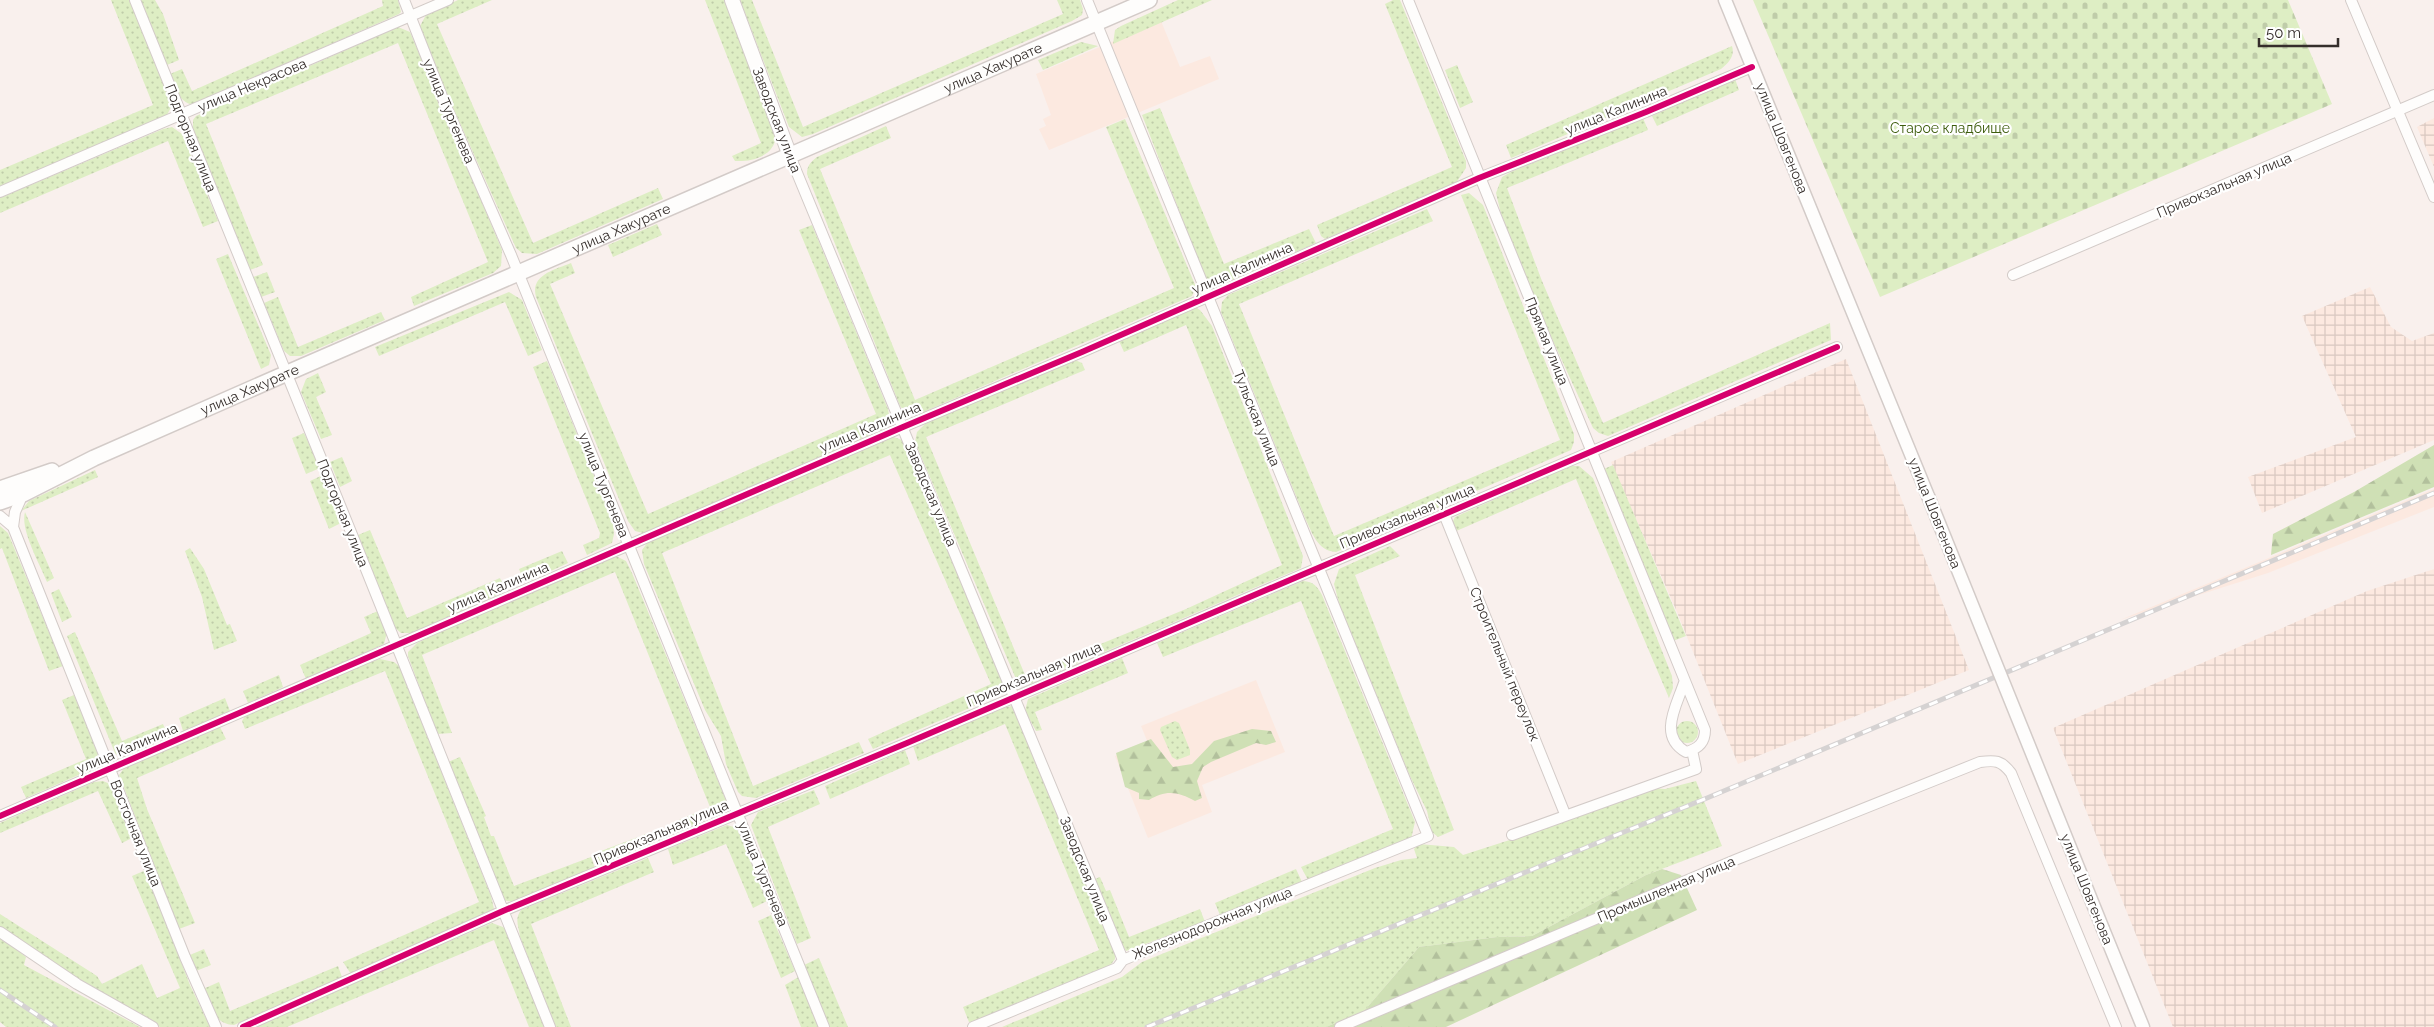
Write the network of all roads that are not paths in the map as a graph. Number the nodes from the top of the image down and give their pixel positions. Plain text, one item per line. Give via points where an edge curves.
1 (135, 0) edge
2 (404, 0) edge
3 (448, 0) edge
4 (732, 0) edge
5 (1087, 0) edge
6 (1149, 0) edge
7 (1408, 0) edge
8 (1725, 0) edge
9 (2351, 0) edge
10 (410, 16) junction
11 (1097, 23) junction
12 (1752, 66) junction
13 (2434, 95) edge
14 (2397, 111) junction
15 (181, 116) junction
16 (790, 156) junction
17 (1479, 178) junction
18 (0, 192) edge
19 (2434, 197) edge
20 (518, 274) junction
21 (2013, 275) dead end
22 (1208, 296) junction
23 (1837, 347) dead end
24 (285, 374) junction
25 (903, 427) junction
26 (1592, 452) junction
27 (0, 480) edge
28 (21, 488) junction
29 (0, 489) edge
30 (0, 502) edge
31 (1444, 514) junction
32 (0, 516) edge
33 (13, 527) junction
34 (628, 544) junction
35 (1317, 568) junction
36 (396, 644) junction
37 (1684, 683) junction
38 (1015, 696) junction
39 (1692, 750) junction
40 (110, 769) junction
41 (739, 813) junction
42 (1565, 814) junction
43 (0, 816) edge
44 (1512, 835) dead end
45 (1428, 836) joint
46 (503, 911) junction
47 (0, 932) edge
48 (1123, 960) junction
49 (153, 1027) edge
50 (216, 1027) edge
51 (243, 1027) edge
52 (550, 1027) edge
53 (824, 1027) edge
54 (972, 1027) edge
55 (1340, 1027) edge
56 (2116, 1027) edge
57 (2143, 1027) edge

1 - 15 street, Подгорная улица
2 - 10 street, улица Тургенева
3 - 10 street, улица Некрасова
4 - 16 main road, Заводская улица
5 - 11 street, Тульская улица
6 - 11 main road, улица Хакурате
7 - 17 street, Прямая улица
8 - 12 street, улица Шовгенова
9 - 14 street
10 - 15 street, улица Некрасова
10 - 20 street, улица Тургенева
11 - 16 main road, улица Хакурате
11 - 22 street, Тульская улица
12 - 17 street, улица Калинина
12 - 57 street, улица Шовгенова, bridge
13 - 14 street, Привокзальная улица
14 - 19 street
14 - 21 street, Привокзальная улица
15 - 18 street, улица Некрасова
15 - 24 street, Подгорная улица
16 - 20 main road, улица Хакурате
16 - 25 street, Заводская улица
17 - 22 street, улица Калинина
17 - 26 street, Прямая улица
20 - 24 main road, улица Хакурате
20 - 34 street, улица Тургенева
22 - 25 street, улица Калинина
22 - 35 street, Тульская улица
23 - 26 street, Привокзальная улица
24 - 28 main road, улица Хакурате
24 - 36 street, Подгорная улица via 347,518
25 - 34 street, улица Калинина
25 - 38 street, Заводская улица
26 - 31 street, Привокзальная улица
26 - 37 street, Прямая улица
27 - 28 street
28 - 29 main road, улица Хакурате
28 - 30 main road, улица Хакурате
28 - 33 street
31 - 35 street, Привокзальная улица
31 - 42 street, Строительный переулок
32 - 33 street
33 - 40 street, Восточная улица
34 - 36 street, улица Калинина
34 - 41 street, улица Тургенева
35 - 38 street, Привокзальная улица
35 - 45 street, Тульская улица
36 - 40 street, улица Калинина
36 - 46 street, Подгорная улица
37 - 39 street, Прямая улица via 1705,730 1705,738
37 - 39 street via 1670,725 1670,737 1686,752
38 - 41 street, Привокзальная улица
38 - 48 street, Заводская улица
39 - 42 street via 1696,768
40 - 43 street, улица Калинина
40 - 50 street, Восточная улица
41 - 46 street, Привокзальная улица
41 - 53 street, улица Тургенева
42 - 44 street
45 - 48 street, Железнодорожная улица
46 - 51 street, Привокзальная улица
46 - 52 street, Подгорная улица
47 - 49 street via 77,984
48 - 54 street, Железнодорожная улица via 1117,968
55 - 56 street, Промышленная улица via 1735,860 1980,762 1996,760 2004,763 2011,773

